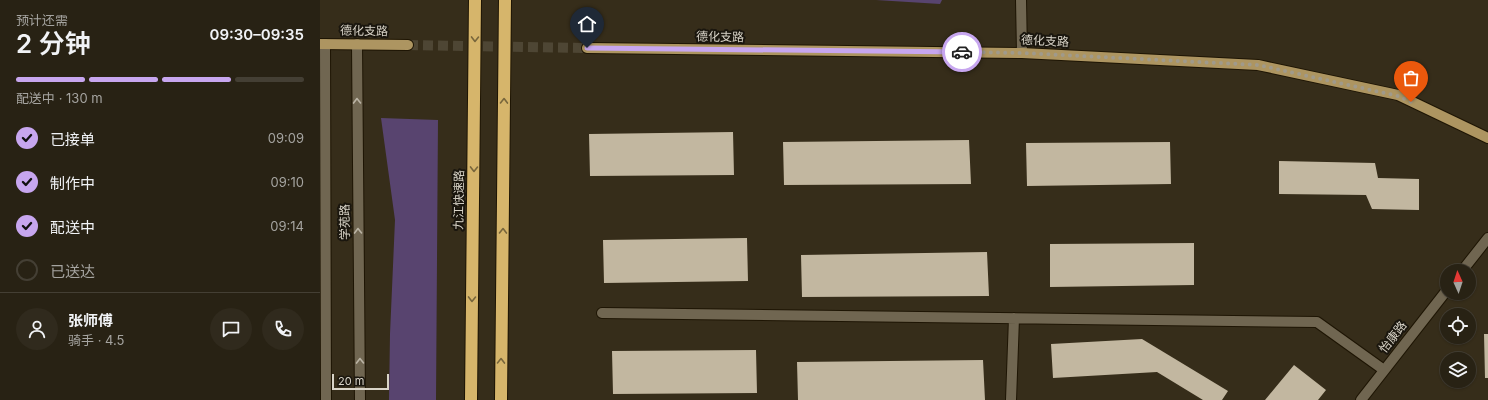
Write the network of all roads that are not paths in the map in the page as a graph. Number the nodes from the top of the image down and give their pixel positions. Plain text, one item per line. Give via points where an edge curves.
1 (475, 0) edge
2 (505, 0) edge
3 (1021, 0) edge
4 (323, 44) edge
5 (357, 44) junction
6 (408, 45) tunnel mouth
7 (587, 48) tunnel mouth
8 (1022, 53) junction
9 (1488, 138) edge
10 (1488, 238) edge
11 (1468, 264) edge
12 (1440, 299) edge
13 (602, 313) dead end
14 (1014, 318) junction
15 (1384, 370) junction
16 (326, 400) edge
17 (360, 400) edge
18 (471, 400) edge
19 (501, 400) edge
20 (1011, 400) edge
21 (1361, 400) edge

1 -> 18 highway, 九江快速路
19 -> 2 highway
3 - 8 street
4 - 5 main road, 德化支路
4 - 16 street
5 - 6 main road, 德化支路
17 -> 5 street, 学苑路
7 - 8 main road, 德化支路
8 - 9 main road, 德化支路 via 1258,65 1398,96
10 - 11 street
12 - 15 street, 怡康路
13 - 14 street
14 - 15 street via 1317,322
14 - 20 street
15 - 21 street, 怡康路

